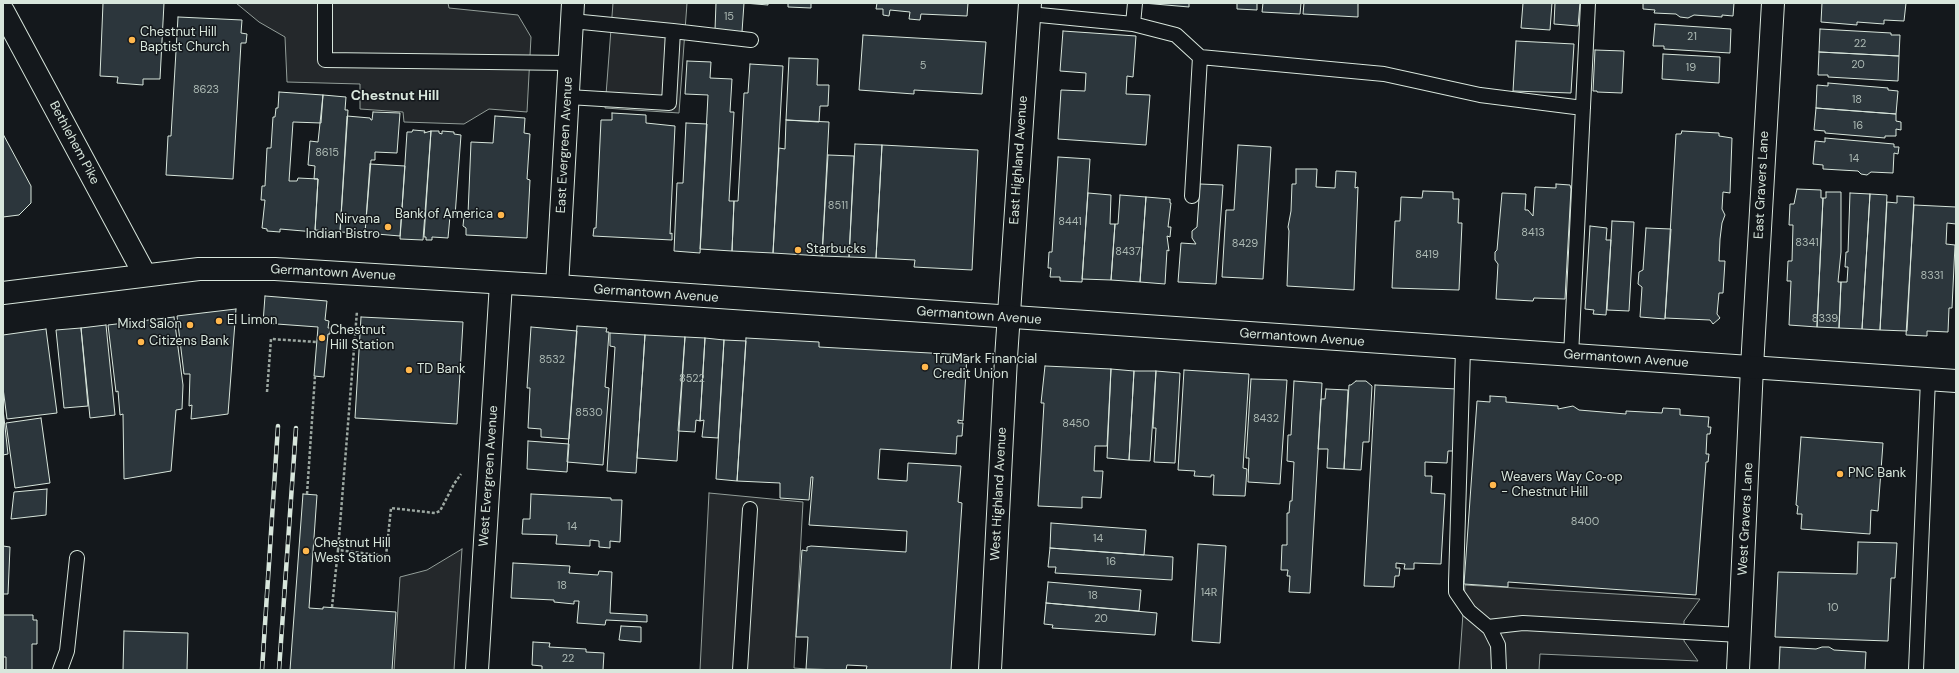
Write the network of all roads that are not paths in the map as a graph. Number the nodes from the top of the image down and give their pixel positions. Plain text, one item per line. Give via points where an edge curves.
1 (325, 3) edge
2 (1135, 3) edge
3 (1588, 3) edge
4 (1773, 3) edge
5 (1029, 9) edge
6 (3, 11) edge
7 (572, 12) edge
8 (1133, 24) junction
9 (673, 31) junction
10 (751, 40) dead end
11 (1200, 57) junction
12 (570, 63) junction
13 (568, 97) junction
14 (1583, 108) junction
15 (1192, 196) dead end
16 (145, 275) junction
17 (500, 283) junction
18 (557, 286) junction
19 (3, 293) edge
20 (1009, 318) junction
21 (1463, 349) junction
22 (1571, 356) junction
23 (1752, 367) junction
24 (1928, 379) junction
25 (1956, 381) edge
26 (750, 509) dead end
27 (77, 558) dead end
28 (1489, 627) junction
29 (1740, 635) junction
30 (60, 670) edge
31 (477, 670) edge
32 (740, 670) edge
33 (990, 670) edge
34 (1001, 670) edge
35 (1499, 670) edge
36 (1738, 670) edge
37 (1916, 670) edge

1 - 12 lane via 325,60
2 - 8 lane
3 - 14 lane
4 - 23 main road, East Gravers Lane
5 - 8 lane
5 - 20 main road, East Highland Avenue
6 - 16 main road, Bethlehem Pike
7 - 9 lane
7 - 12 main road, East Evergreen Avenue
8 - 11 lane via 1176,35
9 - 10 lane
9 - 13 lane via 669,103
11 - 14 lane via 1384,74 1480,95
11 - 15 lane
12 - 13 main road, East Evergreen Avenue
13 - 18 main road, East Evergreen Avenue
14 - 22 lane
16 - 17 main road, Germantown Avenue via 199,269 259,268
16 - 19 main road, Germantown Avenue
17 - 18 main road, Germantown Avenue
17 - 31 main road, West Evergreen Avenue
18 - 20 main road, Germantown Avenue
20 - 21 main road, Germantown Avenue
20 - 33 main road, West Highland Avenue
21 - 22 main road, Germantown Avenue
21 - 28 lane via 1456,592 1469,610
22 - 23 main road, Germantown Avenue
23 - 24 main road, Germantown Avenue
23 - 29 main road, West Gravers Lane
24 - 25 main road, Germantown Avenue
24 - 37 lane
26 - 32 lane
27 - 30 lane via 67,651
28 - 29 lane via 1523,623
28 - 35 lane via 1498,645
29 - 36 main road, West Gravers Lane
33 - 34 lane

